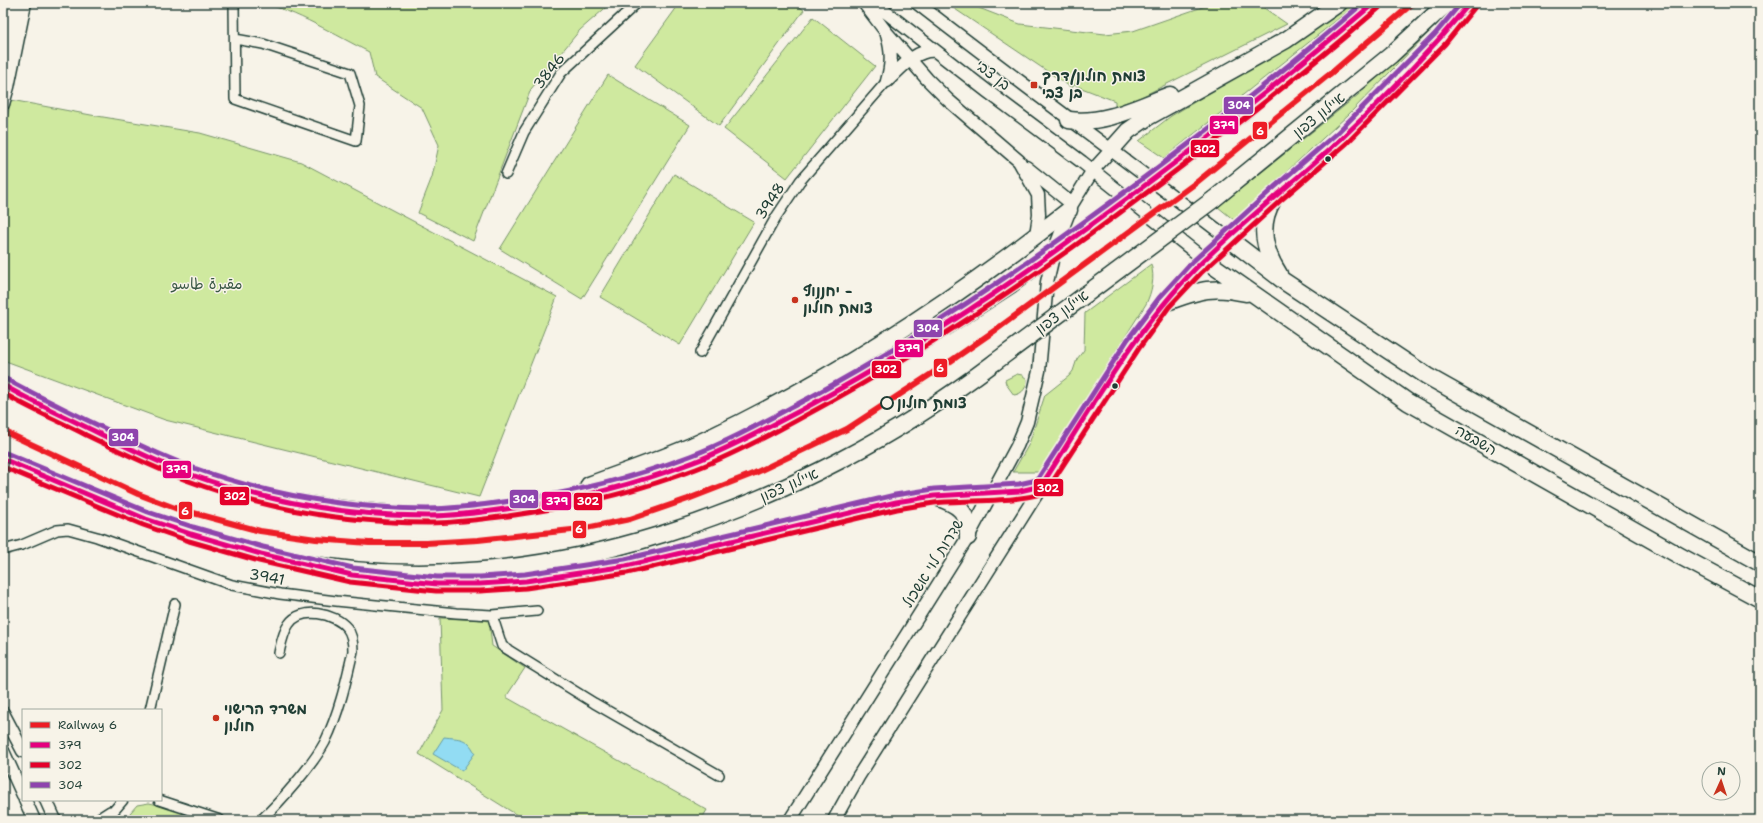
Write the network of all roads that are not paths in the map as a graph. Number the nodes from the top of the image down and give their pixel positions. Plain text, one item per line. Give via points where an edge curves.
1 (14, 3) edge
2 (25, 3) edge
3 (234, 3) edge
4 (636, 3) edge
5 (864, 3) edge
6 (874, 3) edge
7 (917, 3) edge
8 (1339, 3) edge
9 (1374, 3) edge
10 (1447, 3) edge
11 (1470, 3) edge
12 (886, 32) junction
13 (235, 39) junction
14 (936, 51) junction
15 (910, 60) junction
16 (3, 61) edge
17 (1226, 72) junction
18 (887, 81) junction
19 (3, 104) edge
20 (1069, 120) junction
21 (1112, 149) junction
22 (1019, 161) junction
23 (1093, 170) junction
24 (506, 174) dead end
25 (1276, 195) junction
26 (1070, 207) junction
27 (1036, 235) junction
28 (1229, 239) junction
29 (1205, 260) junction
30 (1285, 282) junction
31 (1252, 294) junction
32 (1164, 303) junction
33 (700, 353) dead end
34 (3, 385) edge
35 (3, 459) edge
36 (1041, 486) junction
37 (994, 492) junction
38 (934, 496) junction
39 (430, 516) junction
40 (968, 537) junction
41 (3, 550) edge
42 (294, 561) junction
43 (1760, 562) edge
44 (1760, 599) edge
45 (174, 604) dead end
46 (537, 611) dead end
47 (492, 614) junction
48 (279, 653) dead end
49 (150, 709) edge
50 (3, 713) edge
51 (22, 749) edge
52 (3, 751) edge
53 (719, 775) dead end
54 (22, 793) edge
55 (25, 801) edge
56 (46, 801) edge
57 (162, 801) edge
58 (120, 803) edge
59 (34, 820) edge
60 (55, 820) edge
61 (96, 820) edge
62 (106, 820) edge
63 (220, 820) edge
64 (261, 820) edge
65 (790, 820) edge
66 (834, 820) edge

1 - 16 main road
2 - 19 main road
3 - 13 street
4 - 24 street, 3846 via 561,73 524,132
5 - 12 main road
6 - 14 main road, בן צבי
7 - 20 main road, בן צבי
8 - 17 highway via 1286,40
9 - 39 highway, bridge via 1244,111 1010,285 853,382 751,436 696,461 603,491 485,512
10 - 42 highway, איילון צפון, bridge via 1391,55 1214,199 968,383 826,468 765,496 637,542 551,562 490,570 429,573 331,568
11 - 25 highway via 1440,38 1342,138
12 - 15 main road
12 - 18 main road via 892,56
13 - 13 street via 263,44 350,73 360,106 356,142 235,99
14 - 15 main road via 922,52
14 - 23 main road, בן צבי
15 - 18 main road
15 - 22 main road via 948,100
17 - 20 highway via 1147,104 1101,119
17 - 21 highway via 1148,117 1128,131
18 - 33 street, 3948 via 800,181 776,217
20 - 21 main road, בן צבי
21 - 23 main road, שדרות לוי אשכול
21 - 28 main road, בן צבי
22 - 26 main road
22 - 27 main road via 1038,195
23 - 26 main road, שדרות לוי אשכול
23 - 29 main road, בן צבי
25 - 28 highway
25 - 30 highway via 1266,218 1264,239 1269,257
26 - 27 highway
26 - 37 main road, שדרות לוי אשכול via 1050,270 1044,309 1041,361 1034,396 1022,436
27 - 39 highway via 894,335 762,412 707,439 658,460 587,485 523,500
28 - 29 main road
28 - 30 highway, השבעה
29 - 31 highway, השבעה
29 - 32 main road
30 - 43 highway, השבעה via 1427,376
31 - 32 highway via 1211,289
31 - 44 highway, השבעה via 1408,402
32 - 36 main road via 1134,343
34 - 39 highway via 119,444 170,466 245,492 324,507
35 - 42 highway, איילון צפון via 146,519 198,536
36 - 37 highway via 1020,491
36 - 66 main road via 858,777
37 - 38 highway
37 - 40 main road, שדרות לוי אשכול
38 - 40 highway via 964,512 968,522
38 - 42 highway via 879,506 626,566 526,582 437,584 388,580 352,575
40 - 65 main road, שדרות לוי אשכול
41 - 47 street, 3941 via 57,530 68,529 239,586 336,601
45 - 49 street
46 - 47 street, 3941
47 - 53 street via 502,646
48 - 64 street via 289,623 298,616 311,614 338,619 347,628 353,642 339,707 325,742 284,796
50 - 51 main road
52 - 54 main road
55 - 59 main road
56 - 60 main road
57 - 63 street
58 - 61 street
58 - 62 street

